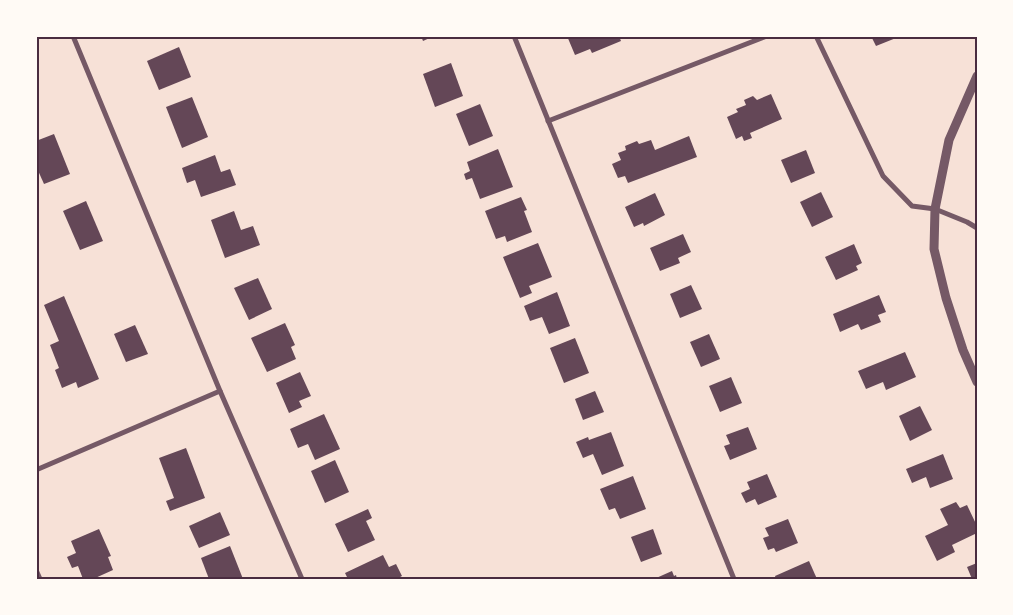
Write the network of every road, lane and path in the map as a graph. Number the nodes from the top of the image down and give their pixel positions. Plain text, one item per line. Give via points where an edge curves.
1 (73, 36) edge
2 (514, 36) edge
3 (767, 36) edge
4 (816, 36) edge
5 (977, 76) edge
6 (548, 121) junction
7 (935, 209) junction
8 (977, 228) edge
9 (977, 382) edge
10 (220, 391) junction
11 (36, 470) edge
12 (36, 570) edge
13 (40, 579) edge
14 (302, 579) edge
15 (734, 579) edge

1 - 10 street
2 - 6 street
3 - 6 street
4 - 7 street via 883,176 912,206
5 - 7 street via 949,140
6 - 15 street
7 - 8 street
7 - 9 street via 934,249 946,298
10 - 11 street
10 - 14 street
12 - 13 street

